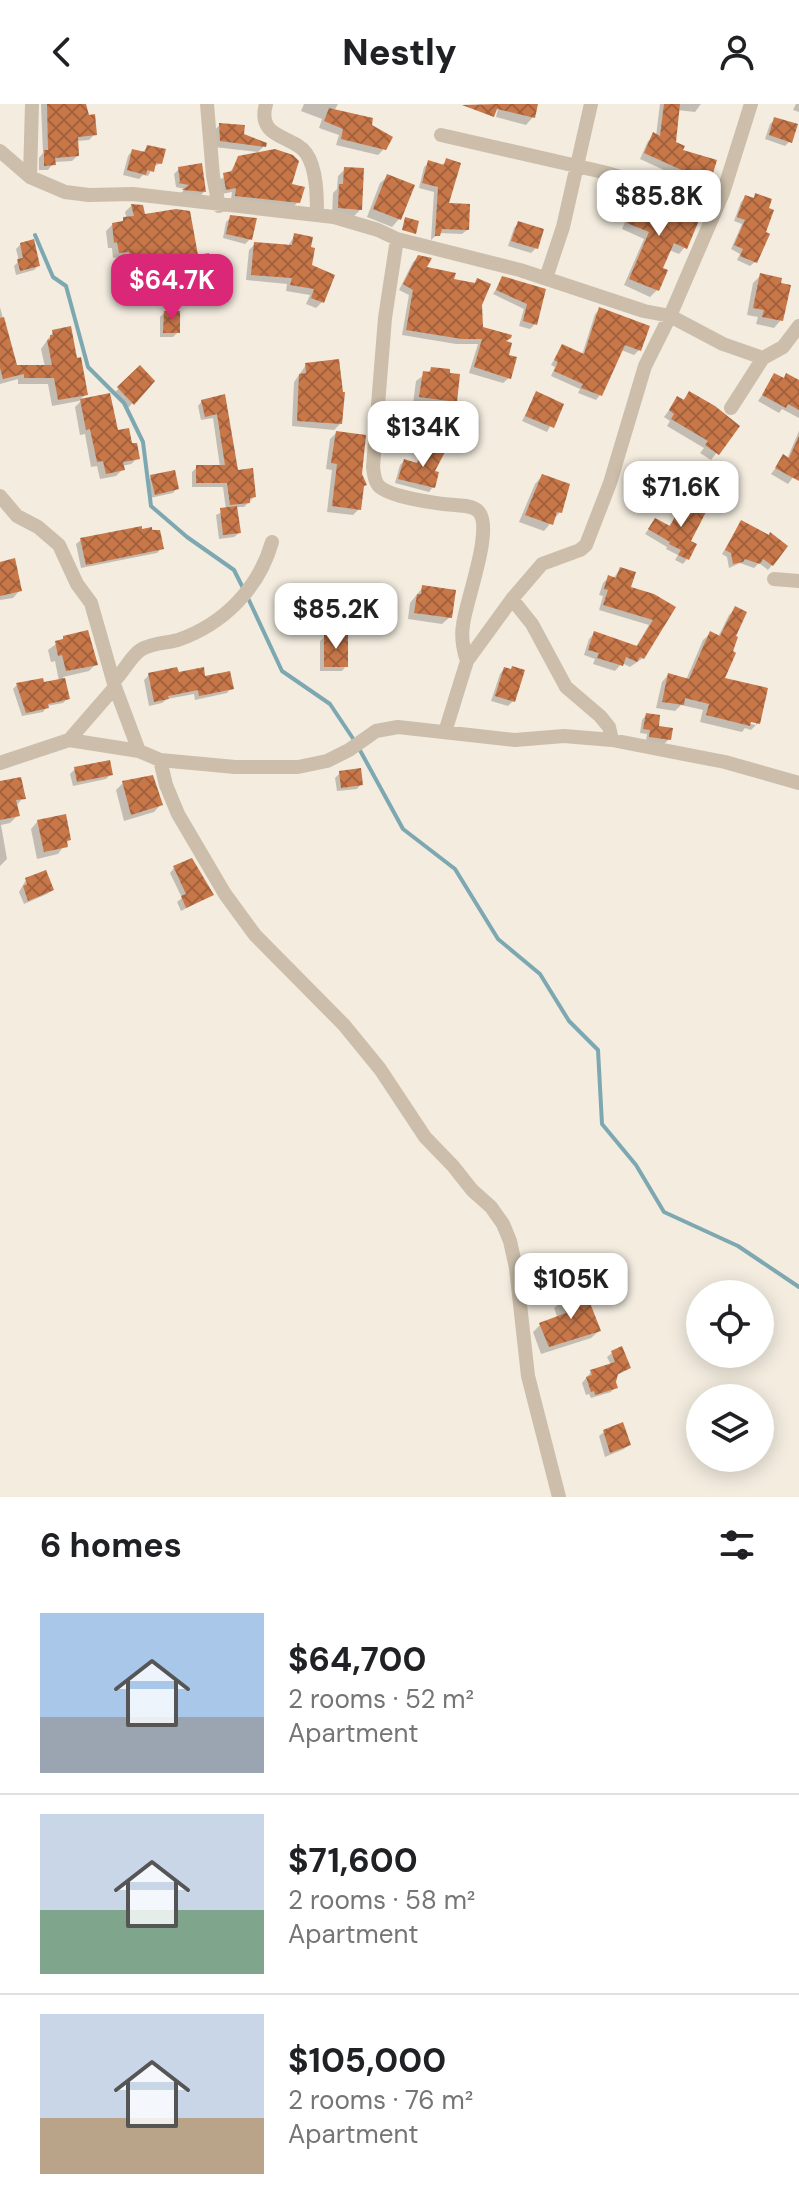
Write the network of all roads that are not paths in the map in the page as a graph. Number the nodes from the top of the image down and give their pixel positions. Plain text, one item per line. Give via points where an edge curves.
1 (32, 104) edge
2 (207, 104) edge
3 (266, 104) edge
4 (591, 104) edge
5 (751, 104) edge
6 (441, 135) dead end
7 (0, 151) edge
8 (577, 166) junction
9 (30, 177) junction
10 (219, 206) junction
11 (713, 213) junction
12 (317, 215) junction
13 (397, 239) junction
14 (546, 278) junction
15 (670, 316) junction
16 (799, 326) edge
17 (763, 358) junction
18 (731, 408) dead end
19 (0, 496) edge
20 (272, 542) dead end
21 (774, 579) dead end
22 (799, 581) edge
23 (512, 599) junction
24 (467, 661) junction
25 (114, 684) junction
26 (445, 732) junction
27 (69, 740) junction
28 (612, 740) junction
29 (139, 751) junction
30 (160, 760) junction
31 (0, 763) edge
32 (799, 783) edge
33 (559, 1497) edge

1 - 9 street
2 - 10 street
3 - 12 street via 264,113 274,134 308,156
4 - 8 street
5 - 11 street
6 - 8 street
7 - 9 street
8 - 11 street via 655,187
8 - 14 street
9 - 10 street via 65,192 133,194
10 - 12 street
11 - 15 street
12 - 13 street
13 - 14 street
13 - 24 street via 373,467 380,489 469,506 482,517 477,575 463,624
14 - 15 street
15 - 17 street
15 - 23 street via 645,366 586,545 542,564
16 - 17 street via 783,347
17 - 18 street
19 - 25 street via 17,516 59,545 91,603
20 - 25 street via 261,574 226,613 206,628 139,650
21 - 22 street
23 - 24 street
23 - 28 street via 566,687 600,716
24 - 26 street
25 - 27 street
25 - 29 street
26 - 28 street via 515,740
26 - 30 street via 398,727 376,731 327,761 298,767
27 - 29 street
27 - 31 street
28 - 32 street
29 - 30 street
30 - 33 street via 178,814 255,935 344,1025 425,1137 503,1224 516,1268 528,1376

